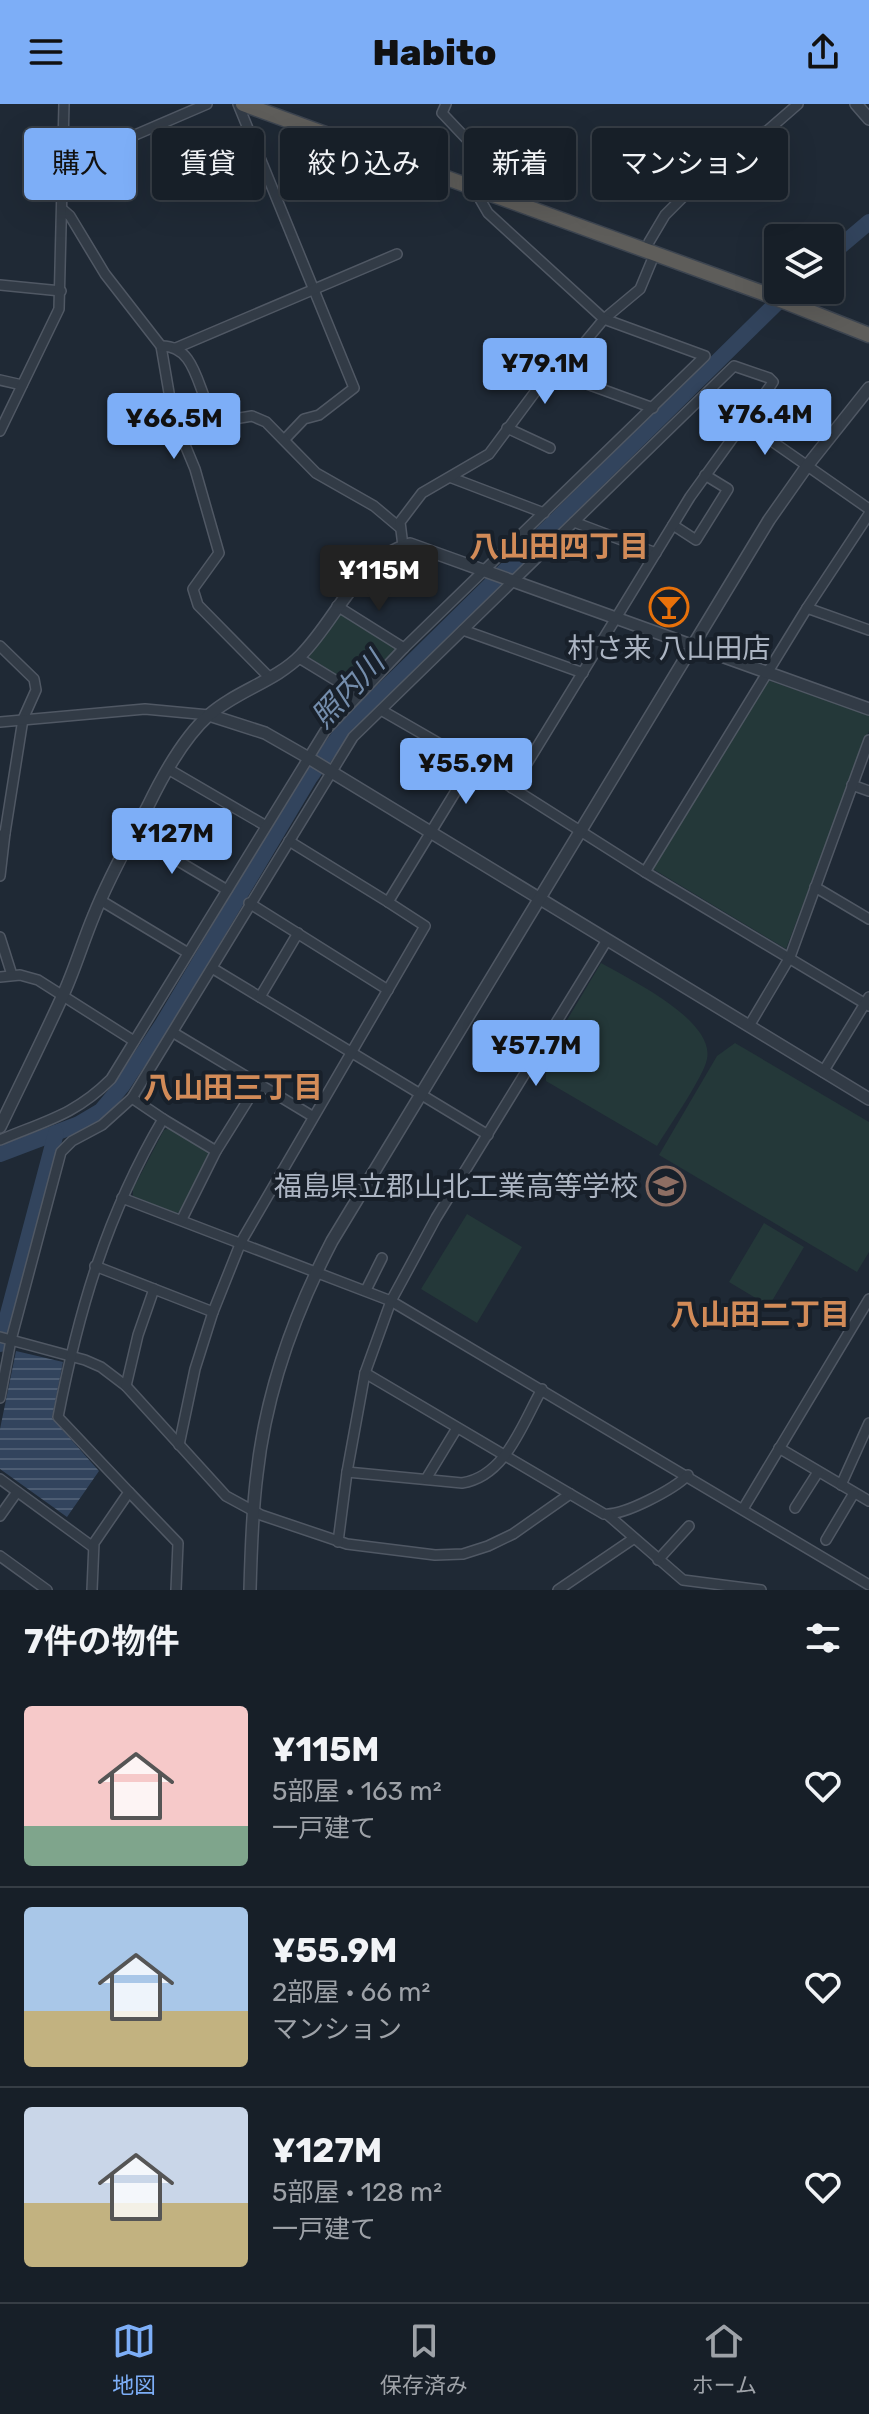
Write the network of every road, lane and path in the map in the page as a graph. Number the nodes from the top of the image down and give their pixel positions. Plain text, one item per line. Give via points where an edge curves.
1 (64, 104) edge
2 (207, 104) edge
3 (240, 104) edge
4 (260, 104) edge
5 (446, 104) edge
6 (798, 104) edge
7 (856, 104) edge
8 (869, 119) edge
9 (64, 128) edge
10 (136, 135) edge
11 (464, 136) edge
12 (464, 180) edge
13 (464, 180) edge
14 (62, 200) edge
15 (481, 200) edge
16 (519, 200) edge
17 (62, 209) junction
18 (652, 248) junction
19 (397, 254) dead end
20 (0, 285) edge
21 (313, 289) junction
22 (764, 289) edge
23 (61, 291) junction
24 (802, 304) edge
25 (806, 304) edge
26 (604, 319) junction
27 (869, 325) edge
28 (869, 335) edge
29 (161, 346) junction
30 (176, 348) junction
31 (557, 373) junction
32 (0, 380) edge
33 (22, 385) junction
34 (869, 388) edge
35 (653, 408) junction
36 (743, 421) junction
37 (507, 428) junction
38 (0, 431) edge
39 (284, 440) junction
40 (550, 448) dead end
41 (807, 466) junction
42 (705, 475) junction
43 (452, 478) junction
44 (869, 511) edge
45 (544, 513) junction
46 (574, 522) junction
47 (673, 525) junction
48 (399, 527) junction
49 (403, 546) junction
50 (656, 553) junction
51 (485, 571) junction
52 (513, 581) junction
53 (337, 606) junction
54 (807, 608) junction
55 (617, 617) junction
56 (463, 630) junction
57 (869, 630) edge
58 (693, 644) junction
59 (0, 646) edge
60 (404, 648) junction
61 (299, 658) junction
62 (583, 673) junction
63 (767, 673) junction
64 (269, 677) junction
65 (358, 694) junction
66 (869, 709) edge
67 (381, 710) junction
68 (209, 715) junction
69 (23, 719) junction
70 (0, 722) edge
71 (869, 740) edge
72 (307, 757) junction
73 (473, 763) junction
74 (168, 769) junction
75 (331, 772) junction
76 (852, 785) junction
77 (512, 788) junction
78 (869, 791) edge
79 (266, 826) junction
80 (580, 831) junction
81 (431, 832) junction
82 (3, 834) edge
83 (133, 834) junction
84 (289, 841) junction
85 (645, 872) junction
86 (0, 876) edge
87 (815, 887) junction
88 (227, 890) junction
89 (540, 899) junction
90 (100, 900) junction
91 (388, 902) junction
92 (249, 903) junction
93 (869, 919) edge
94 (298, 933) junction
95 (0, 937) edge
96 (607, 940) junction
97 (188, 953) junction
98 (790, 957) junction
99 (212, 968) junction
100 (12, 975) junction
101 (0, 977) edge
102 (388, 990) junction
103 (63, 995) junction
104 (260, 997) junction
105 (868, 1003) edge
106 (749, 1026) junction
107 (174, 1033) junction
108 (134, 1041) junction
109 (351, 1052) junction
110 (823, 1072) junction
111 (258, 1084) junction
112 (420, 1093) junction
113 (132, 1098) junction
114 (869, 1099) edge
115 (312, 1116) junction
116 (163, 1119) junction
117 (0, 1127) edge
118 (488, 1135) junction
119 (0, 1140) edge
120 (216, 1151) junction
121 (122, 1198) junction
122 (182, 1219) junction
123 (241, 1242) junction
124 (382, 1258) dead end
125 (95, 1266) junction
126 (316, 1271) junction
127 (154, 1289) junction
128 (366, 1290) junction
129 (869, 1299) edge
130 (391, 1301) junction
131 (213, 1312) junction
132 (0, 1337) edge
133 (11, 1340) junction
134 (70, 1357) junction
135 (365, 1373) junction
136 (126, 1386) junction
137 (542, 1389) junction
138 (0, 1398) edge
139 (869, 1423) edge
140 (457, 1428) junction
141 (179, 1445) junction
142 (779, 1448) junction
143 (505, 1455) junction
144 (347, 1472) junction
145 (818, 1472) junction
146 (688, 1475) junction
147 (0, 1479) edge
148 (426, 1479) junction
149 (841, 1485) junction
150 (17, 1492) junction
151 (129, 1492) junction
152 (854, 1493) junction
153 (570, 1494) junction
154 (869, 1501) edge
155 (795, 1508) dead end
156 (743, 1509) junction
157 (254, 1512) junction
158 (608, 1515) junction
159 (0, 1516) edge
160 (689, 1526) dead end
161 (633, 1539) junction
162 (826, 1540) dead end
163 (338, 1542) junction
164 (93, 1547) junction
165 (0, 1557) edge
166 (658, 1560) junction
167 (869, 1585) edge
168 (714, 1588) edge
169 (47, 1590) edge
170 (92, 1590) edge
171 (176, 1590) edge
172 (250, 1590) edge
173 (558, 1590) edge
174 (761, 1590) edge

1 - 9 street
2 - 10 street
3 - 12 highway
3 - 21 street
4 - 13 highway
5 - 11 street via 442,113
6 - 18 street via 767,131 743,137 665,215
7 - 8 street
14 - 17 street
15 - 26 street via 488,213
16 - 18 highway
17 - 23 street
17 - 29 street
18 - 22 highway
18 - 26 street via 640,289
19 - 21 street
20 - 23 street
21 - 30 street
21 - 39 street via 354,388 319,415 304,419
23 - 33 street via 56,315
24 - 28 highway
25 - 27 highway
26 - 31 street
26 - 35 street via 705,356
29 - 30 street
29 - 64 street via 173,416 219,553 193,589 198,605
30 - 39 street via 188,360 216,419 255,416
31 - 35 street
31 - 37 street
32 - 33 street
33 - 38 street
34 - 41 street
35 - 45 street
36 - 41 street
36 - 42 street
36 - 46 street via 773,382 734,366
37 - 40 street
37 - 43 street via 486,456
39 - 48 street via 316,473
41 - 44 street
41 - 58 street
42 - 47 street
42 - 47 street via 728,489 696,540
43 - 45 street
43 - 48 street via 418,496
44 - 54 street
45 - 51 street
46 - 50 street
46 - 52 street
47 - 50 street
48 - 49 street
49 - 51 street
49 - 53 street via 381,559
50 - 55 street
51 - 52 street
51 - 60 street
52 - 55 street
52 - 56 street
53 - 60 street
53 - 61 street
54 - 57 street
54 - 63 street
55 - 58 street
55 - 62 street
56 - 62 street
56 - 67 street
58 - 63 street
58 - 80 street
59 - 69 street via 34,679 36,690
60 - 65 street
61 - 64 street
61 - 65 street
62 - 77 street
63 - 66 street
63 - 85 street
64 - 68 street
65 - 72 street
67 - 73 street
67 - 75 street via 353,737
68 - 69 street via 145,709
68 - 72 street via 244,724
68 - 74 street
69 - 70 street
69 - 82 street
71 - 76 street
72 - 75 street
72 - 79 street
73 - 77 street
73 - 81 street
74 - 79 street
74 - 83 street
75 - 81 street
75 - 84 street
76 - 78 street
76 - 87 street
77 - 80 street
79 - 88 street
80 - 85 street
80 - 89 street
81 - 89 street
81 - 91 street
82 - 86 street
83 - 88 street
83 - 90 street
84 - 91 street
84 - 92 street
85 - 98 street
87 - 93 street
87 - 98 street
88 - 97 street
89 - 96 street
89 - 112 street
90 - 97 street
90 - 103 street
91 - 102 street via 425,926
92 - 94 street
92 - 99 street
94 - 102 street
94 - 104 street
95 - 100 street
96 - 106 street
96 - 118 street
97 - 108 street
98 - 105 street
98 - 106 street
99 - 104 street
99 - 107 street
100 - 101 street
100 - 103 street via 38,980
102 - 109 street
103 - 108 street
103 - 117 street
104 - 109 street
105 - 110 street
106 - 110 street
107 - 111 street
107 - 113 street
108 - 119 street via 93,1096 55,1119
109 - 112 street
109 - 115 street
110 - 114 street
111 - 115 street
111 - 120 street
112 - 118 street
112 - 126 street
113 - 116 street
113 - 133 street via 61,1152
115 - 123 street
116 - 120 street
116 - 121 street
118 - 130 street
120 - 122 street
121 - 122 street
121 - 125 street
122 - 123 street
123 - 126 street
123 - 131 street
124 - 128 street
125 - 127 street
125 - 134 street
126 - 128 street
126 - 157 street via 275,1382
127 - 131 street
127 - 136 street
128 - 130 street
129 - 142 street
130 - 135 street
130 - 137 street
131 - 141 street
132 - 133 street
133 - 134 street
133 - 138 street
134 - 136 street via 101,1367
134 - 151 street via 58,1417
135 - 140 street
135 - 144 street
136 - 141 street
137 - 143 street
137 - 146 street
139 - 149 street
140 - 143 street
140 - 148 street
141 - 157 street via 226,1496
142 - 145 street
142 - 156 street
143 - 148 street via 477,1481
143 - 153 street
144 - 148 street
144 - 163 street
145 - 149 street
145 - 155 street
146 - 156 street
146 - 158 street via 641,1504
147 - 150 street
149 - 152 street
150 - 159 street
150 - 164 street
151 - 164 street
151 - 171 street via 178,1543
152 - 154 street
152 - 162 street
153 - 158 street
153 - 163 street via 513,1534 463,1554
156 - 167 street
157 - 163 street
157 - 172 street
158 - 161 street
160 - 166 street
161 - 166 street
161 - 173 street
164 - 170 street
165 - 169 street
166 - 168 street via 683,1580
168 - 174 street

